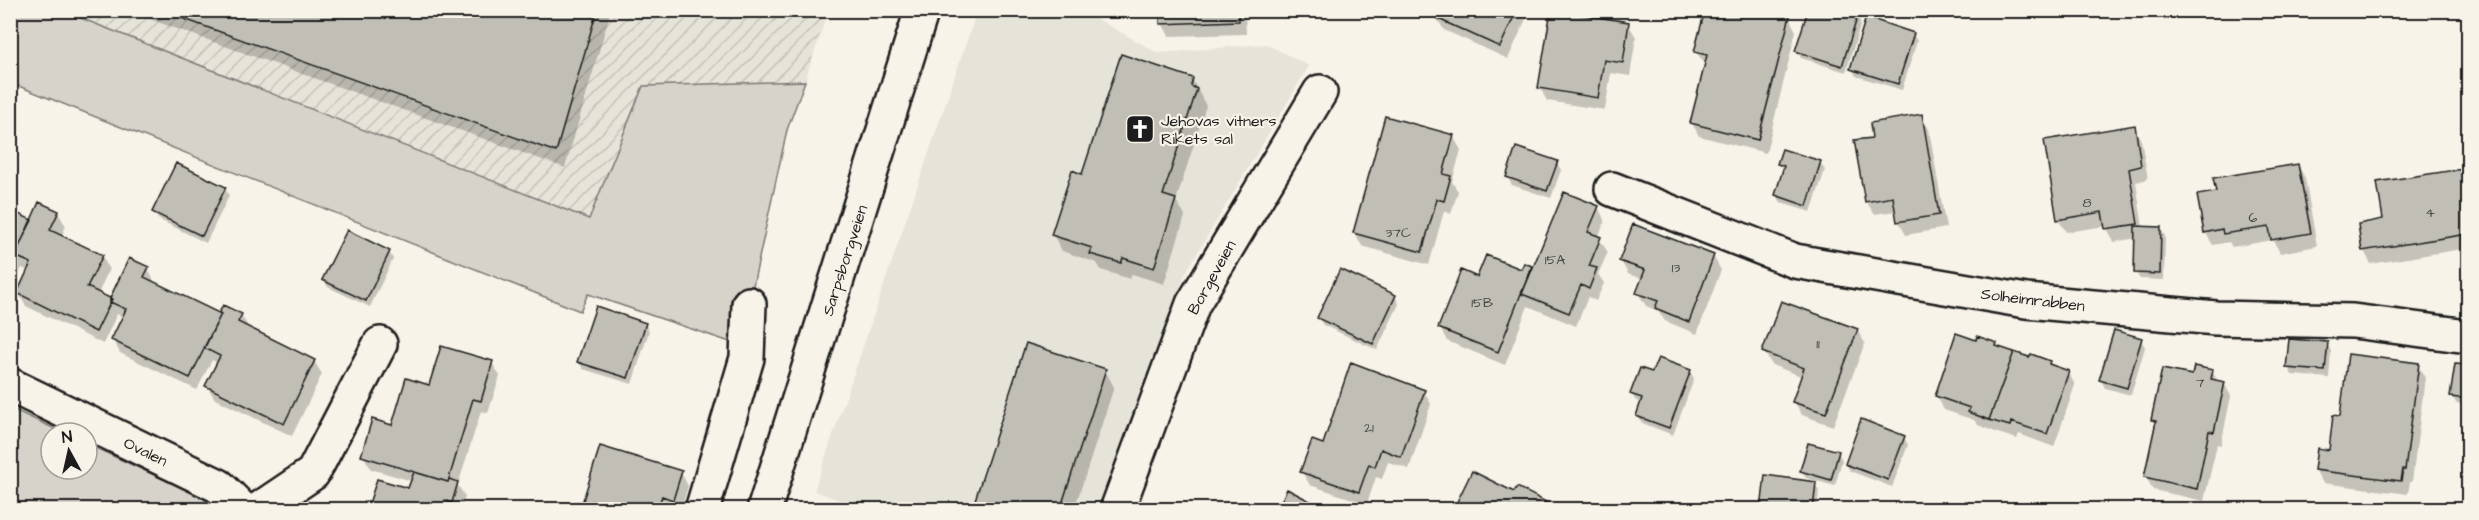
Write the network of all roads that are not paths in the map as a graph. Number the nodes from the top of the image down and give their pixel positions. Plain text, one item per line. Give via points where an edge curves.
1 (922, 10) edge
2 (1320, 92) dead end
3 (1612, 189) dead end
4 (749, 304) dead end
5 (2469, 336) edge
6 (380, 344) dead end
7 (10, 385) edge
8 (243, 510) edge
9 (258, 510) edge
10 (702, 510) edge
11 (764, 510) edge
12 (1117, 510) edge

1 - 11 main road, Sarpsborgveien
2 - 12 main road, Borgeveien via 1193,304
3 - 5 main road, Solheimrabben via 1796,261 2003,297 2216,318 2353,321
4 - 10 main road via 747,358
6 - 9 main road via 313,473
7 - 8 main road, Ovalen via 219,486

